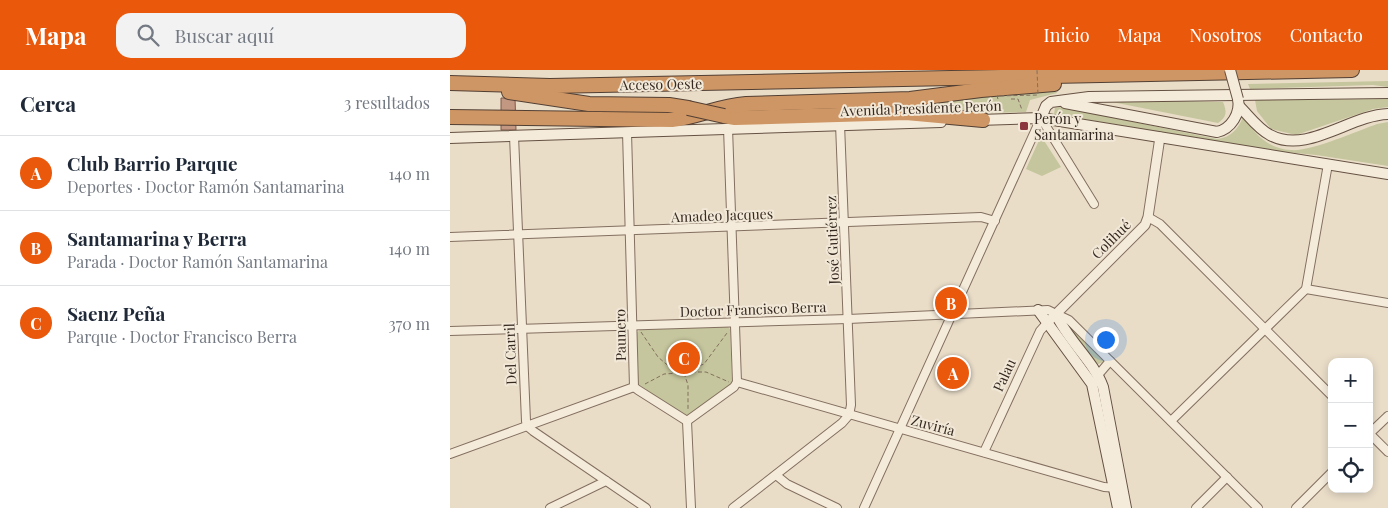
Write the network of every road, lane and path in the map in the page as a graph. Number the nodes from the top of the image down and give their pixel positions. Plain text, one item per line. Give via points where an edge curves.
1 (1038, 70) edge
2 (1230, 70) edge
3 (1352, 70) edge
4 (1129, 75) junction
5 (457, 84) edge
6 (1388, 93) edge
7 (1057, 102) junction
8 (1238, 102) junction
9 (1388, 114) edge
10 (450, 117) edge
11 (509, 117) junction
12 (1023, 118) junction
13 (1041, 118) junction
14 (983, 120) junction
15 (726, 122) junction
16 (450, 123) edge
17 (840, 124) junction
18 (627, 132) junction
19 (514, 136) junction
20 (1160, 137) junction
21 (450, 138) edge
22 (1328, 164) junction
23 (1388, 174) edge
24 (1094, 204) dead end
25 (1148, 217) junction
26 (995, 221) junction
27 (844, 224) junction
28 (731, 227) junction
29 (629, 231) junction
30 (517, 235) junction
31 (450, 237) edge
32 (1306, 289) junction
33 (1388, 303) edge
34 (1038, 310) junction
35 (952, 314) junction
36 (1056, 314) junction
37 (848, 319) junction
38 (736, 322) junction
39 (1048, 322) junction
40 (521, 328) junction
41 (1264, 328) junction
42 (635, 329) junction
43 (450, 331) edge
44 (730, 338) dead end
45 (1110, 361) junction
46 (684, 372) junction
47 (1098, 375) junction
48 (737, 382) junction
49 (634, 387) junction
50 (1328, 392) edge
51 (849, 415) junction
52 (1388, 416) edge
53 (1171, 420) junction
54 (687, 421) junction
55 (527, 426) junction
56 (900, 429) junction
57 (1373, 430) edge
58 (1373, 438) edge
59 (984, 452) junction
60 (1388, 452) edge
61 (450, 454) edge
62 (776, 476) junction
63 (1328, 476) edge
64 (1227, 478) junction
65 (606, 481) junction
66 (1118, 488) junction
67 (550, 508) edge
68 (646, 508) edge
69 (691, 508) edge
70 (733, 508) edge
71 (837, 508) edge
72 (864, 508) edge
73 (1118, 508) edge
74 (1126, 508) edge
75 (1196, 508) edge
76 (1258, 508) edge
77 (1296, 508) edge

1 - 12 path, bridge via 1038,95 997,96 998,99 1018,99
2 - 8 main road, bridge
3 - 4 highway, Acceso Oeste
4 - 5 highway, Acceso Oeste via 560,86
4 - 11 highway via 910,99 738,104 672,120
5 - 15 highway, bridge via 589,104 669,105 688,108
6 - 7 main road via 1089,97
7 - 8 main road via 1214,132 1229,127
7 - 13 main road via 1048,104
8 - 9 main road via 1266,132 1288,140 1310,138 1371,116
10 - 11 highway
11 - 16 highway
12 - 13 main road, Avenida Presidente Perón
12 - 14 main road, Avenida Presidente Perón
13 - 20 main road, Avenida Presidente Perón
13 - 24 street
13 - 26 street
14 - 15 highway via 906,113 736,118
14 - 17 main road, Avenida Presidente Perón
15 - 17 main road, Avenida Presidente Perón
15 - 18 main road, Avenida Presidente Perón
15 - 28 street
17 - 27 street, José Gutiérrez
18 - 19 main road, Avenida Presidente Perón
18 - 29 street, Paunero
19 - 21 main road, Avenida Presidente Perón
19 - 30 street, Del Carril
20 - 22 main road, Avenida Presidente Perón
20 - 25 street, Colihué
22 - 23 main road, Avenida Presidente Perón
22 - 32 street
25 - 36 street, Colihué via 1145,225
25 - 41 street via 1160,224
26 - 27 street, Amadeo Jacques via 981,217
26 - 35 street
27 - 28 street, Amadeo Jacques
27 - 37 street, José Gutiérrez
28 - 29 street, Amadeo Jacques
28 - 38 street
29 - 30 street, Amadeo Jacques
29 - 42 street, Paunero
30 - 31 street, Amadeo Jacques
30 - 40 street, Del Carril
32 - 33 street
32 - 41 street
34 - 35 street, Doctor Francisco Berra
34 - 36 street, Doctor Francisco Berra
34 - 39 main road
35 - 37 street, Doctor Francisco Berra
35 - 56 street
36 - 39 street, Palau
36 - 45 street via 1069,320
36 - 47 main road via 1062,328
37 - 38 street, Doctor Francisco Berra
37 - 51 street, José Gutiérrez
38 - 42 street, Doctor Francisco Berra
38 - 48 street
39 - 59 street, Palau via 1040,331
39 - 66 main road via 1092,384
40 - 42 street, Doctor Francisco Berra
40 - 43 street, Doctor Francisco Berra
40 - 55 street, Del Carril
41 - 50 street
41 - 53 street
42 - 46 path via 640,330 658,357 672,369
42 - 49 street, Paunero
44 - 46 path via 730,329 704,364
45 - 47 street
45 - 53 street
46 - 48 path via 706,372
46 - 49 path via 664,374
46 - 54 path via 688,386
47 - 66 main road via 1105,393
48 - 51 street, Zuviría
48 - 54 street
49 - 54 street
49 - 55 street
51 - 56 street, Zuviría
51 - 62 street
52 - 57 street
53 - 64 street
54 - 69 street
55 - 61 street
55 - 65 street
56 - 59 street, Zuviría
56 - 72 street
58 - 60 street
59 - 66 street, Zuviría via 1104,487
62 - 70 street
62 - 71 street
63 - 77 street
64 - 75 street
64 - 76 street
65 - 67 street
65 - 68 street
66 - 73 main road
66 - 74 main road

